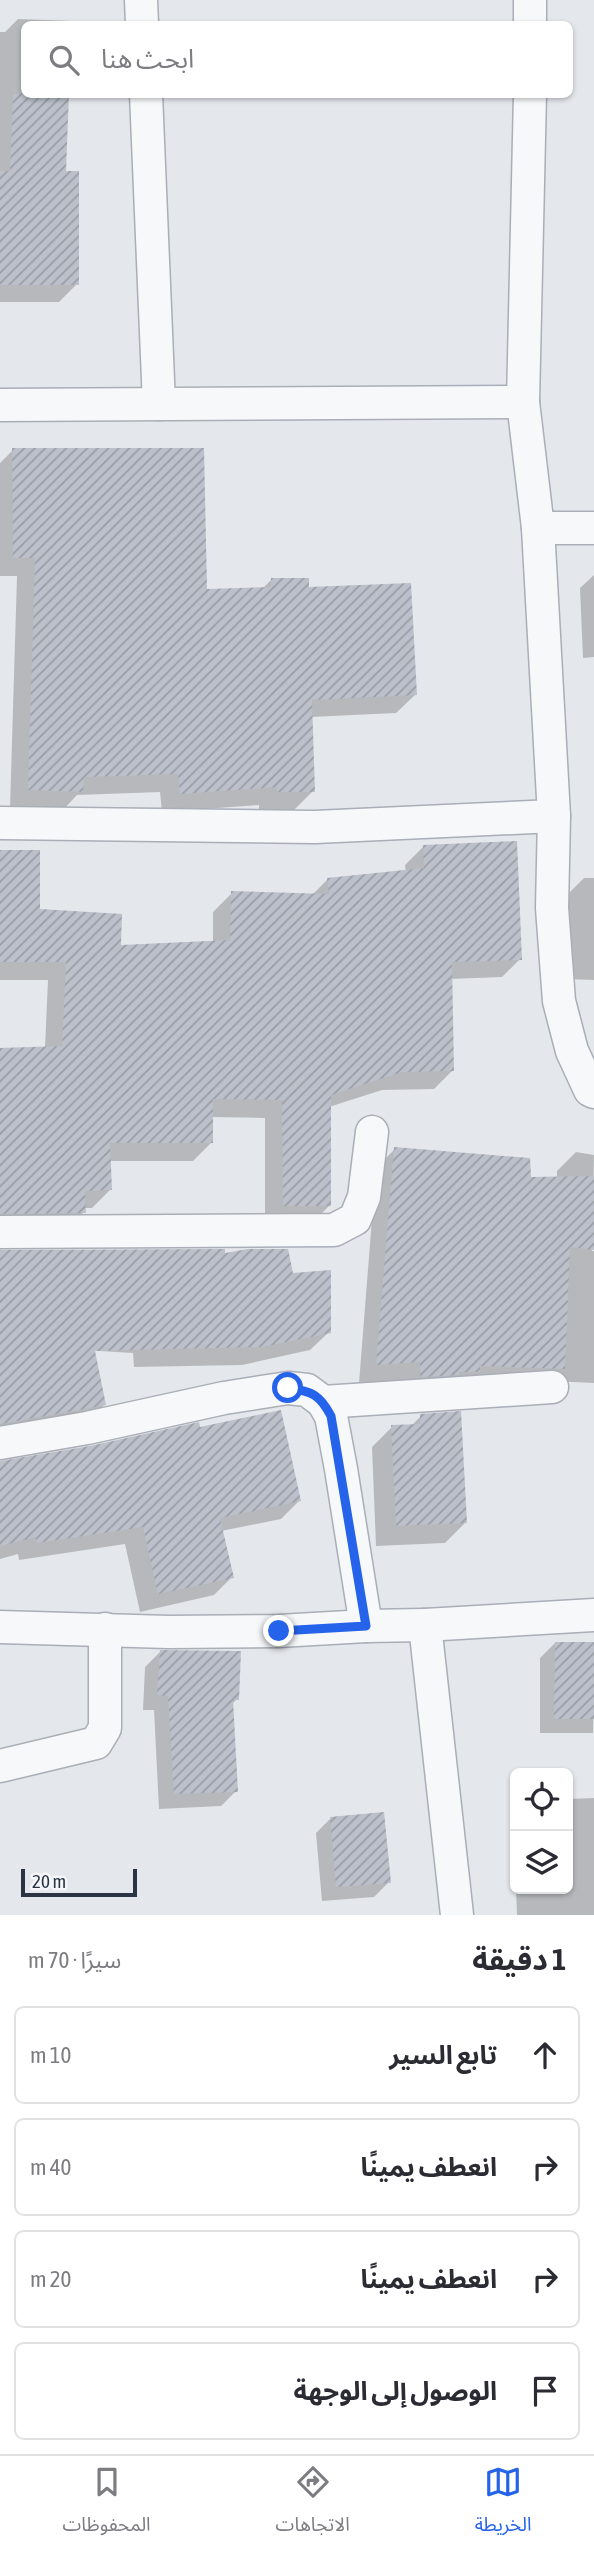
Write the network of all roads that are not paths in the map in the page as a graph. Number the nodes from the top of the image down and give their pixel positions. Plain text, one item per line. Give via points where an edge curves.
1 (141, 0) edge
2 (530, 0) edge
3 (142, 21) edge
4 (530, 21) edge
5 (146, 98) edge
6 (530, 98) edge
7 (523, 402) junction
8 (159, 404) junction
9 (0, 405) edge
10 (538, 528) junction
11 (594, 528) edge
12 (554, 816) junction
13 (0, 823) edge
14 (594, 1092) edge
15 (372, 1132) dead end
16 (0, 1232) edge
17 (552, 1387) dead end
18 (323, 1402) junction
19 (0, 1443) edge
20 (594, 1615) edge
21 (425, 1625) junction
22 (366, 1626) junction
23 (0, 1627) edge
24 (105, 1629) junction
25 (0, 1766) edge
26 (457, 1915) edge

1 - 3 street
2 - 4 street
5 - 8 street
6 - 7 street
7 - 8 street
7 - 10 street
8 - 9 street
10 - 11 street
10 - 12 street
12 - 13 street via 315,827
12 - 14 street via 552,908 559,1001 572,1051
15 - 16 street via 364,1196 355,1219 334,1230
17 - 18 street
18 - 19 street via 307,1390 288,1388
18 - 22 street via 331,1416
20 - 21 street
21 - 22 street
21 - 26 street
22 - 24 street via 279,1631
23 - 24 street
24 - 25 street via 105,1728 96,1743

